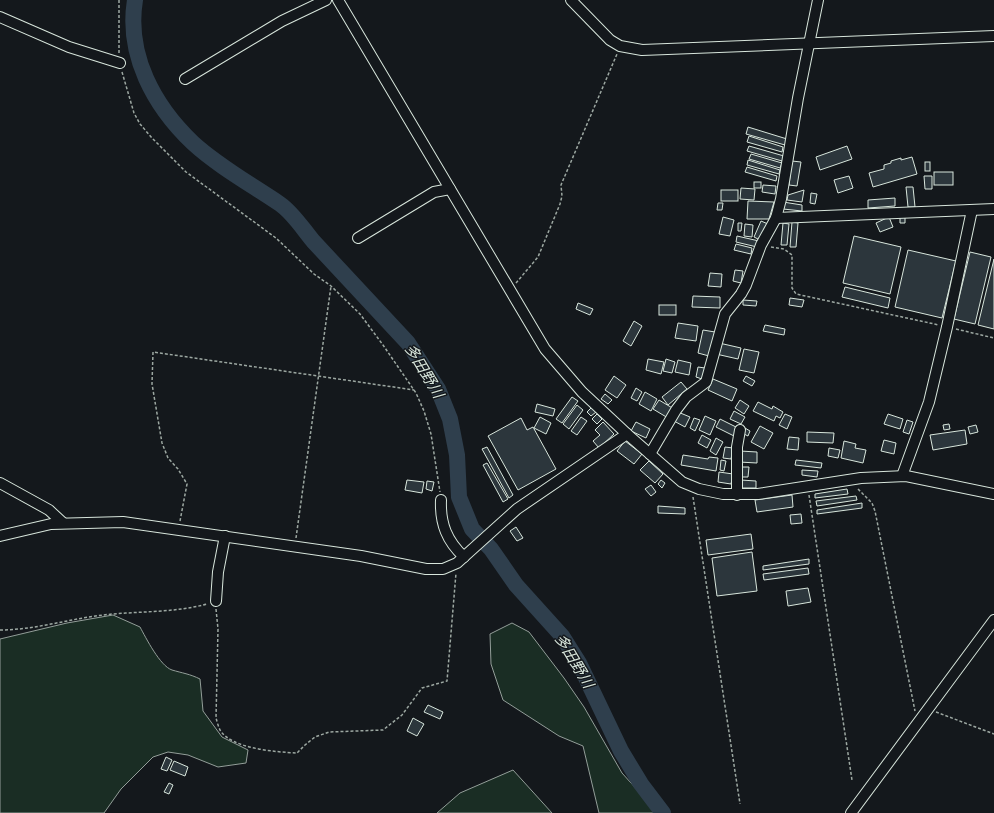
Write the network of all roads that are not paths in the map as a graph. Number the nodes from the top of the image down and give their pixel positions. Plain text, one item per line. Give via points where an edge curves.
1 (326, 0) edge
2 (338, 0) edge
3 (571, 0) edge
4 (818, 0) edge
5 (0, 17) edge
6 (994, 36) edge
7 (809, 42) junction
8 (120, 63) road end
9 (185, 79) dead end
10 (450, 189) junction
11 (994, 209) edge
12 (972, 210) junction
13 (776, 218) junction
14 (358, 238) dead end
15 (740, 430) dead end
16 (627, 434) junction
17 (650, 454) junction
18 (902, 476) junction
19 (0, 483) edge
20 (994, 494) edge
21 (737, 495) junction
22 (440, 500) road end
23 (63, 523) junction
24 (0, 536) edge
25 (225, 536) junction
26 (462, 558) junction
27 (216, 601) road end
28 (994, 620) edge
29 (851, 813) edge

1 - 9 street via 282,22
2 - 10 street
3 - 7 street via 610,40 620,46 642,50
4 - 7 street
5 - 8 street via 69,48
6 - 7 street
7 - 13 street
10 - 14 street via 434,192
10 - 16 street via 545,349 582,392
11 - 12 street
12 - 13 street
12 - 18 street via 928,402
13 - 17 street via 746,285 725,314 706,382 686,397
15 - 21 street via 737,447
16 - 17 street
16 - 26 street via 517,509
17 - 21 street via 682,482 710,492
18 - 20 street
18 - 21 street via 876,476
19 - 23 street via 49,510
22 - 26 street via 447,536
23 - 24 street
23 - 25 street via 123,522
25 - 26 street via 361,556 426,569 443,569
25 - 27 street
28 - 29 street

